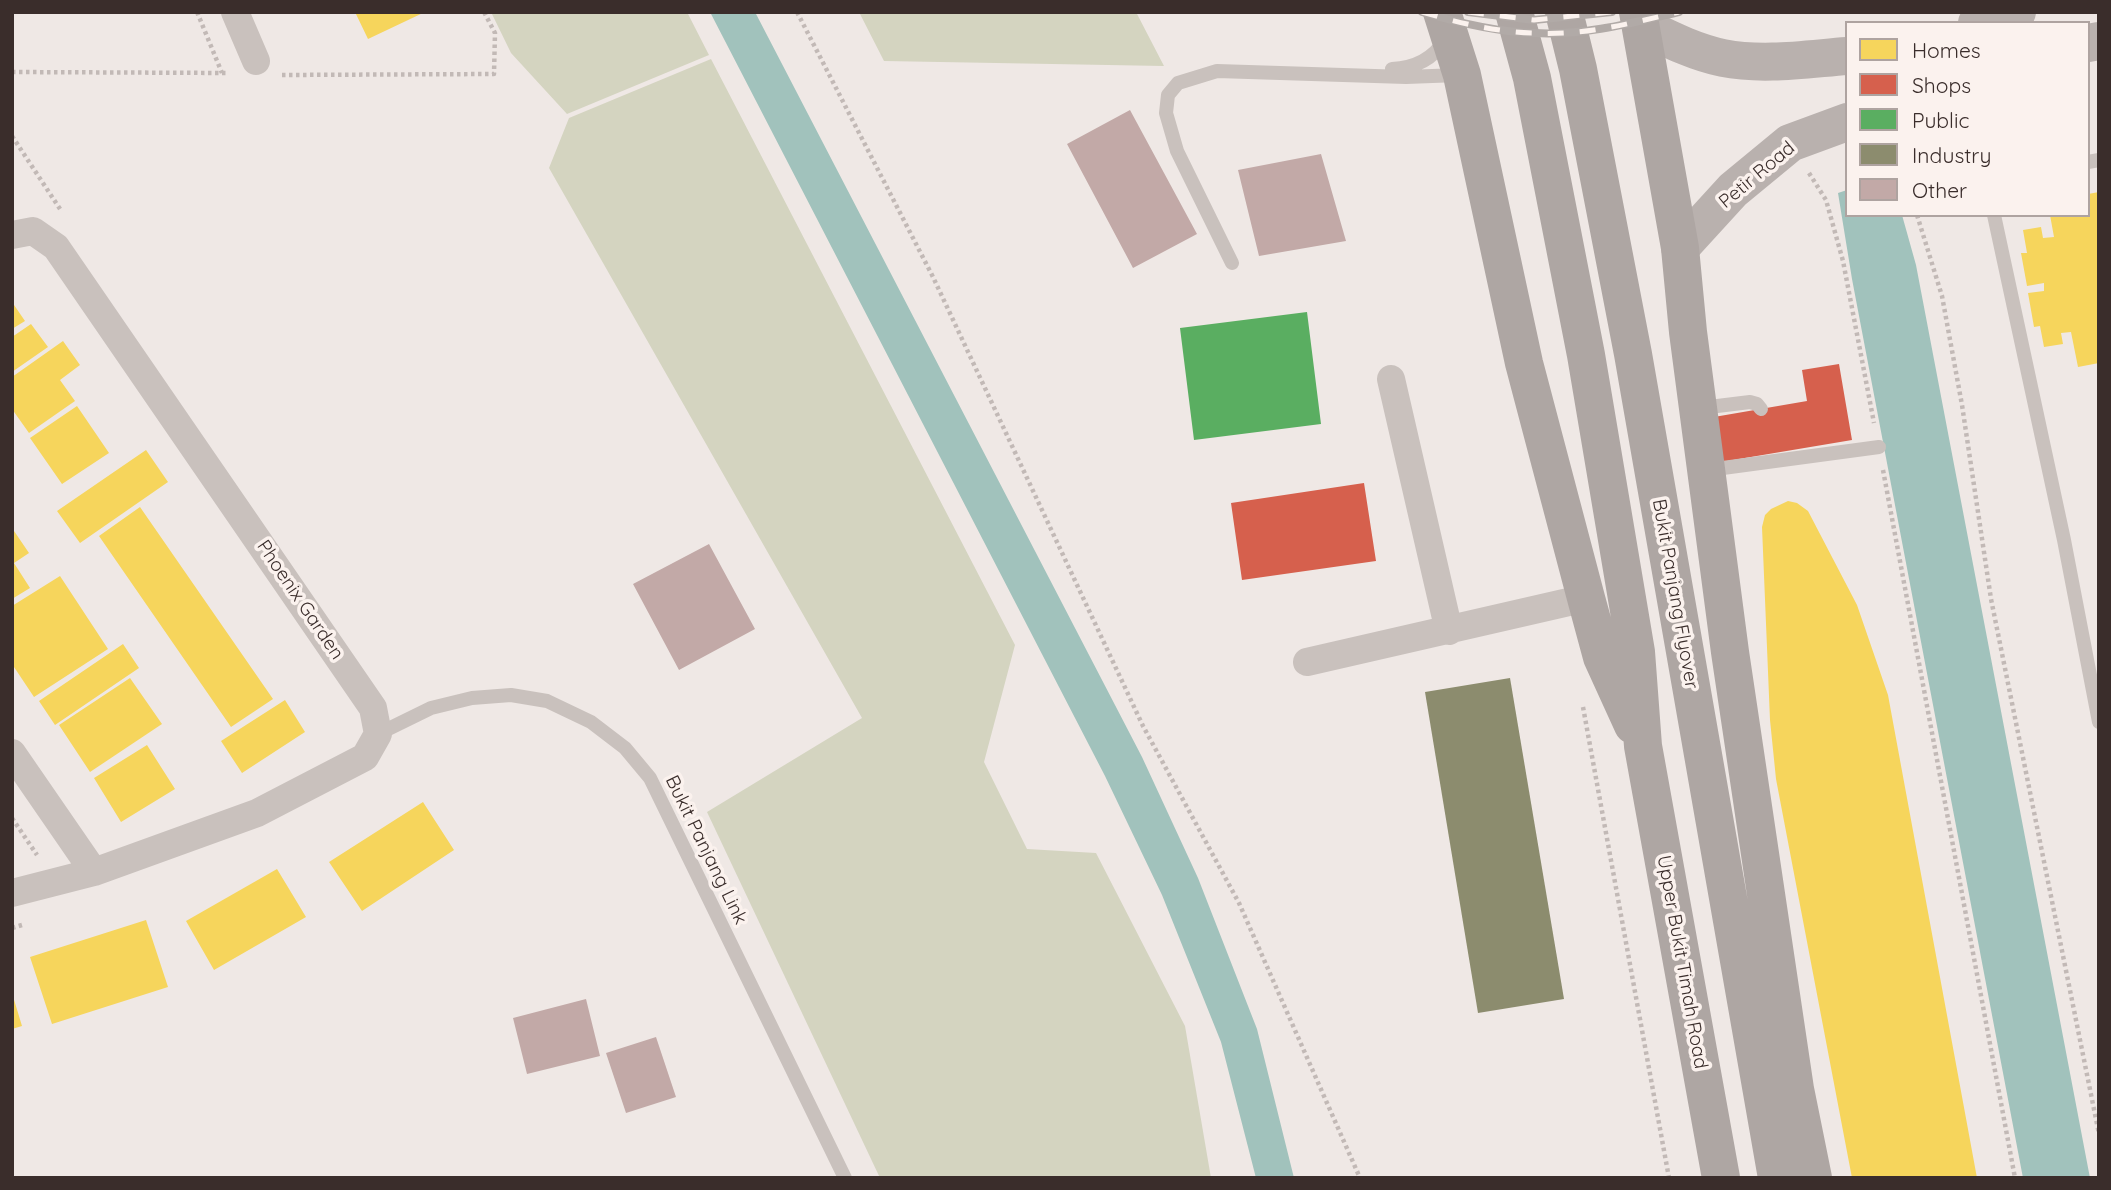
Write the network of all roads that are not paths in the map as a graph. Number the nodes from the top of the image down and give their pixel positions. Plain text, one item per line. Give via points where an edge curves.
1 (235, 12) edge
2 (1514, 12) edge
3 (1564, 12) edge
4 (1640, 19) edge
5 (1446, 22) edge
6 (1845, 56) edge
7 (256, 61) dead end
8 (1341, 73) junction
9 (1462, 75) junction
10 (1845, 123) edge
11 (1994, 217) edge
12 (12, 235) edge
13 (1681, 248) junction
14 (1232, 263) dead end
15 (1391, 379) dead end
16 (1699, 408) junction
17 (1761, 409) dead end
18 (1879, 447) road end
19 (1706, 471) junction
20 (1586, 598) junction
21 (1449, 631) junction
22 (1307, 662) dead end
23 (2099, 722) edge
24 (378, 734) junction
25 (1643, 746) junction
26 (12, 753) edge
27 (94, 872) junction
28 (12, 892) edge
29 (845, 1178) edge
30 (1720, 1178) edge
31 (1777, 1178) edge
32 (1813, 1178) edge

1 - 7 street
2 - 25 highway via 1532,78 1586,355 1636,652
3 - 31 highway, Bukit Panjang Flyover via 1633,354
4 - 6 main road via 1692,50 1726,58 1776,61
4 - 13 highway
5 - 8 lane via 1434,54 1415,65
5 - 9 highway
8 - 9 lane
8 - 14 lane via 1217,71 1178,83 1168,95 1166,113 1177,151
9 - 20 highway via 1524,363
10 - 13 main road, Petir Road via 1790,143 1732,190
11 - 23 lane
12 - 24 street, Phoenix Garden via 33,231 56,247 373,708
13 - 16 highway
15 - 21 street
16 - 17 lane via 1750,402
16 - 19 highway
18 - 19 lane via 1769,458
19 - 32 highway via 1773,951
20 - 21 street
20 - 25 highway via 1602,657
21 - 22 street
24 - 27 street via 366,757 257,813
24 - 29 lane, Bukit Panjang Link via 431,708 511,695 547,701 592,722 625,748 650,778
25 - 30 highway, Upper Bukit Timah Road
26 - 27 street
27 - 28 street

